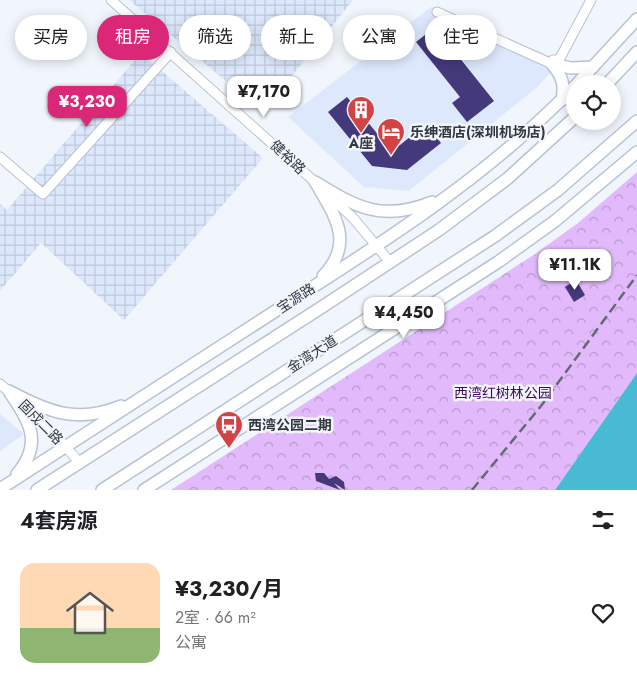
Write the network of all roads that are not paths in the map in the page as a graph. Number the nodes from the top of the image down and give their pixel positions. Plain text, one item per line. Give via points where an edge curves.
1 (111, 0) edge
2 (591, 0) edge
3 (437, 12) dead end
4 (637, 19) edge
5 (171, 52) junction
6 (637, 52) edge
7 (550, 60) junction
8 (593, 68) junction
9 (586, 75) edge
10 (616, 75) edge
11 (566, 96) edge
12 (562, 100) junction
13 (637, 121) edge
14 (566, 125) edge
15 (637, 152) edge
16 (0, 157) edge
17 (315, 182) junction
18 (458, 189) junction
19 (377, 245) junction
20 (390, 262) junction
21 (310, 289) junction
22 (4, 387) edge
23 (141, 398) junction
24 (66, 446) junction
25 (79, 462) junction
26 (2, 487) edge
27 (37, 490) edge
28 (102, 490) edge
29 (144, 490) edge

1 - 5 street, 健裕路
2 - 7 street via 559,60
3 - 7 street
4 - 8 main road, 宝源路
5 - 16 street via 43,194
5 - 17 street, 健裕路
6 - 10 main road
7 - 8 main road via 571,68
7 - 12 main road via 563,80
8 - 9 main road, 宝源路
11 - 12 main road, 宝源路
12 - 18 main road, 宝源路
13 - 28 main road, 金湾大道 via 558,190 495,236
14 - 20 main road, 宝源路 via 507,179
15 - 29 main road, 金湾大道 via 571,208 498,262
17 - 18 main road via 360,207 394,213 418,208
17 - 19 street, 健裕路
17 - 21 main road via 336,220 341,244 334,264
18 - 19 main road, 宝源路
19 - 20 street, 健裕路
19 - 21 main road, 宝源路
20 - 25 main road, 宝源路
21 - 23 main road, 宝源路
22 - 23 main road via 38,407 68,415 96,413
22 - 24 street, 固戍二路
22 - 26 main road via 29,425 32,443 23,467
23 - 24 main road, 宝源路
24 - 25 street, 固戍二路
24 - 26 main road, 宝源路
25 - 27 main road, 宝源路

